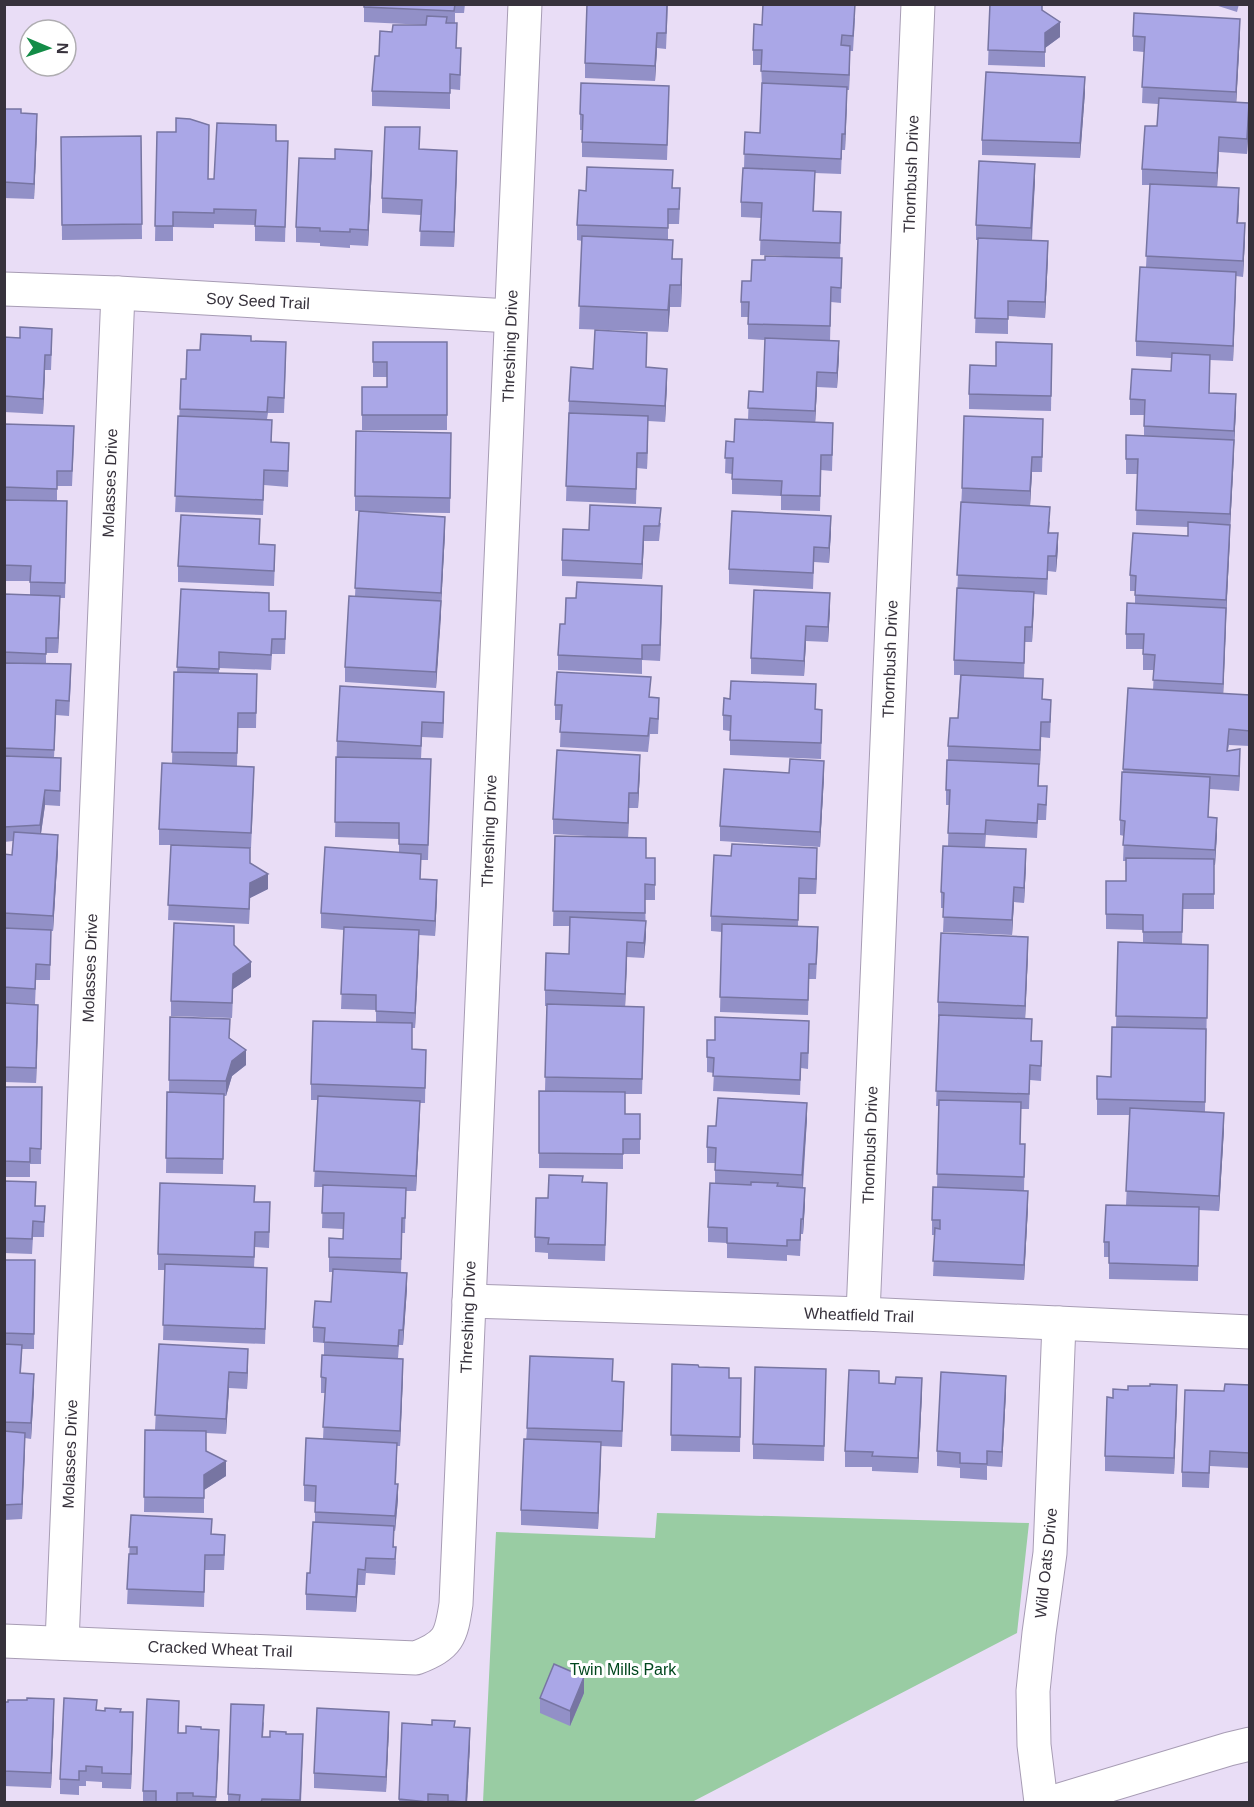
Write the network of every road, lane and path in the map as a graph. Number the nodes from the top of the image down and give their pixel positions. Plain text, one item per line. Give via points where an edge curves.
1 (525, 4) edge
2 (918, 4) edge
3 (4, 289) edge
4 (118, 293) junction
5 (511, 316) junction
6 (469, 1301) junction
7 (862, 1314) junction
8 (1059, 1323) junction
9 (1250, 1332) edge
10 (4, 1641) edge
11 (62, 1643) junction
12 (434, 1651) joint
13 (1250, 1744) edge
14 (1041, 1803) edge
15 (1053, 1803) edge

1 - 5 street, Threshing Drive
2 - 7 street, Thornbush Drive
3 - 4 street, Soy Seed Trail
4 - 5 street, Soy Seed Trail
4 - 11 street, Molasses Drive
5 - 6 street, Threshing Drive
6 - 7 street, Wheatfield Trail
6 - 12 street, Threshing Drive via 456,1604 452,1630
7 - 8 street, Wheatfield Trail
8 - 9 street, Wheatfield Trail
8 - 14 street, Wild Oats Drive via 1050,1554 1033,1691
10 - 11 street, Cracked Wheat Trail
11 - 12 street, Cracked Wheat Trail via 416,1658
13 - 15 street

